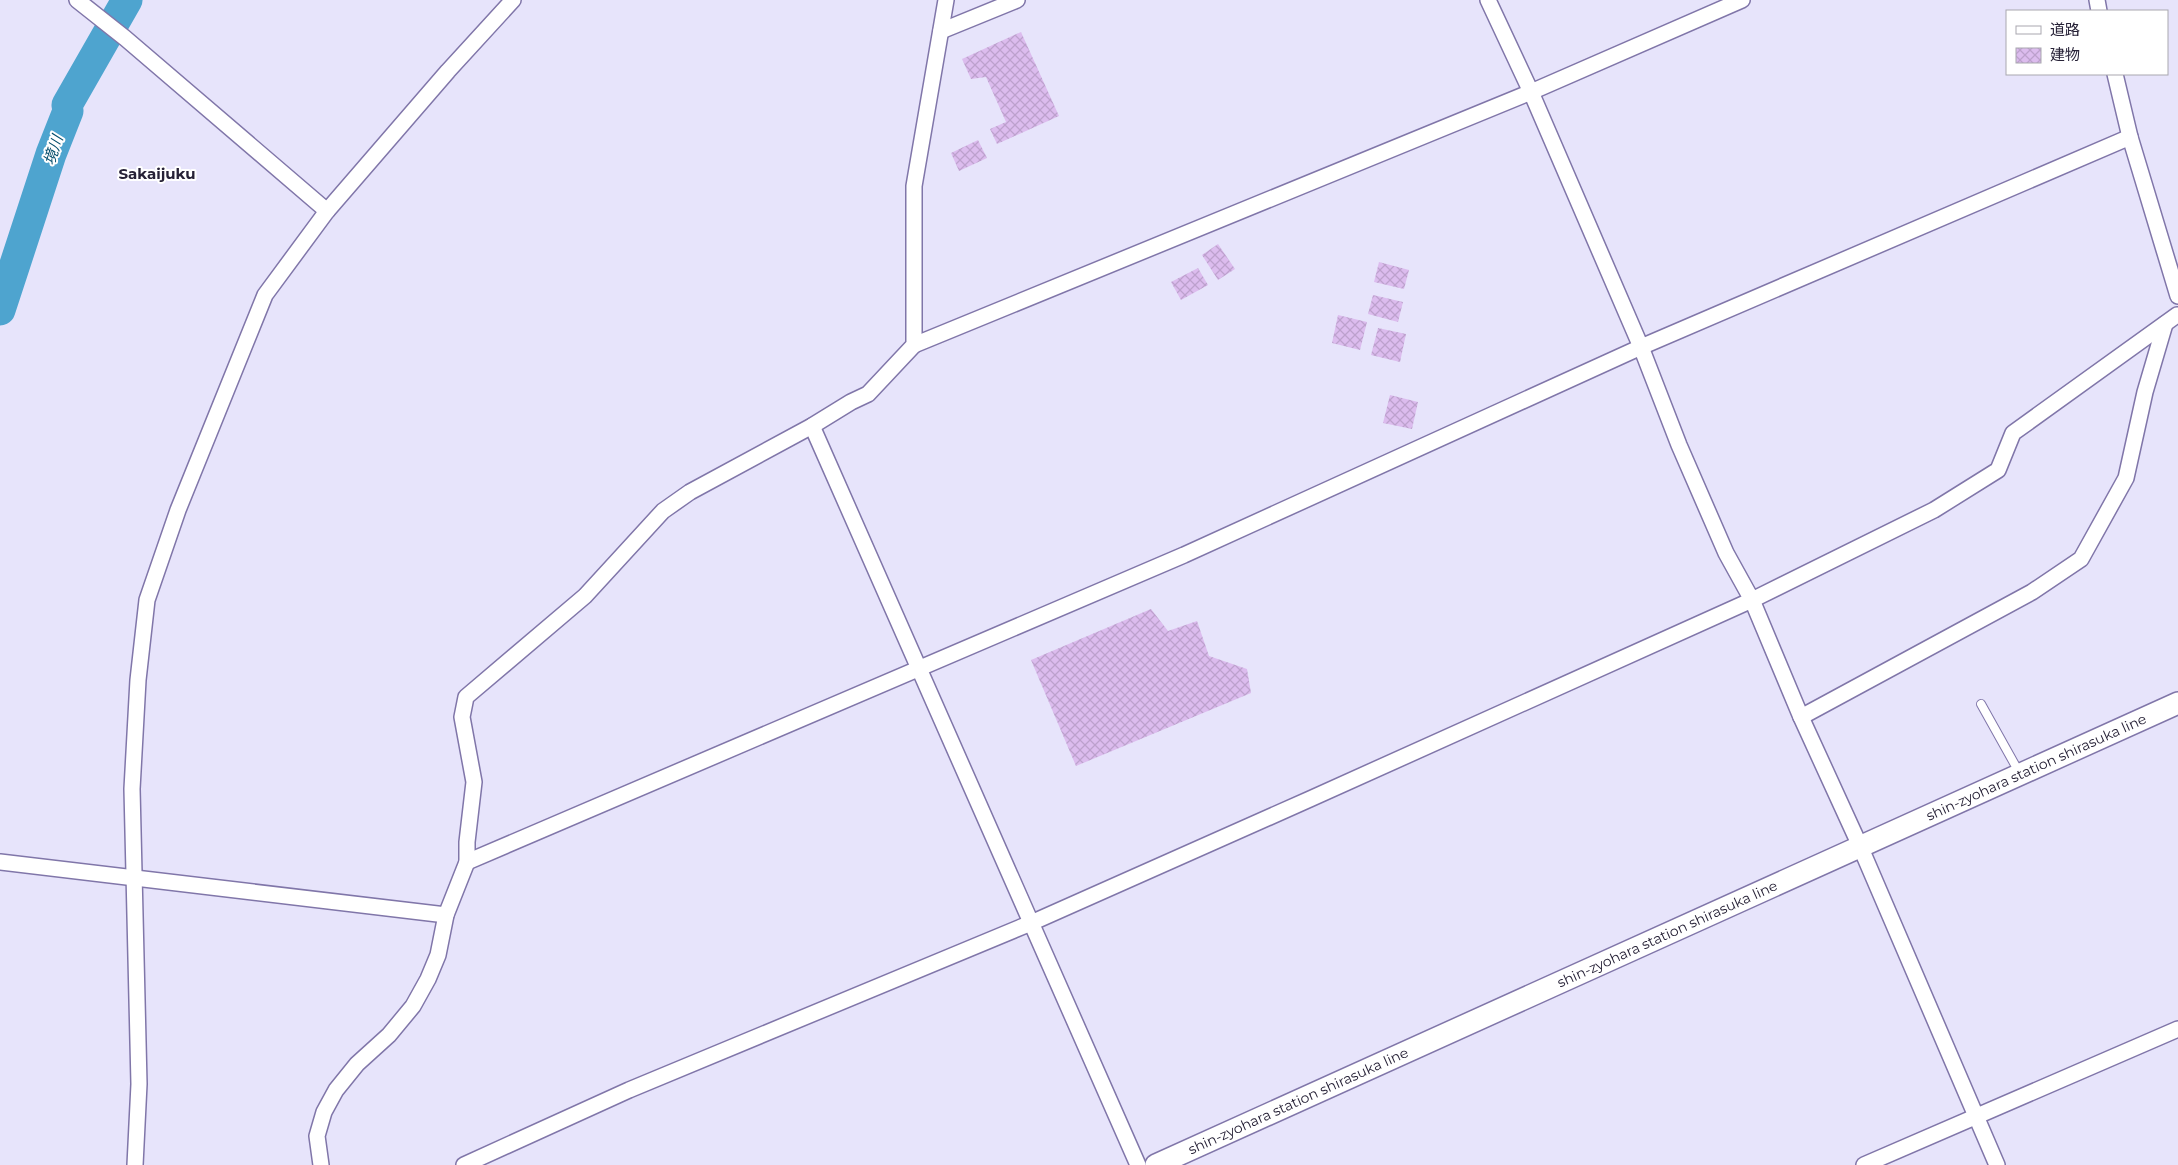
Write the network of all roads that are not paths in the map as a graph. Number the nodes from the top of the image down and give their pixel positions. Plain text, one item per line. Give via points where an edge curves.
1 (77, 0) edge
2 (513, 0) edge
3 (946, 0) edge
4 (1017, 0) edge
5 (1488, 0) edge
6 (1742, 0) edge
7 (941, 31) junction
8 (2114, 75) edge
9 (1531, 92) junction
10 (2130, 136) junction
11 (327, 210) junction
12 (2178, 296) edge
13 (2174, 318) edge
14 (914, 345) junction
15 (1641, 347) junction
16 (812, 426) junction
17 (1752, 600) junction
18 (919, 669) junction
19 (2178, 703) edge
20 (1981, 704) dead end
21 (1801, 718) junction
22 (2020, 773) junction
23 (1860, 846) junction
24 (0, 862) edge
25 (467, 862) junction
26 (133, 879) junction
27 (446, 915) junction
28 (1031, 923) junction
29 (2178, 1029) edge
30 (1976, 1116) junction
31 (135, 1165) edge
32 (321, 1165) edge
33 (464, 1165) edge
34 (1138, 1165) edge
35 (1156, 1165) edge
36 (1864, 1165) edge
37 (1997, 1165) edge

1 - 11 street
2 - 11 street
3 - 7 street
4 - 7 street
5 - 9 street
6 - 9 street
7 - 14 street via 914,186
8 - 10 street
9 - 14 street
9 - 15 street
10 - 12 street
10 - 15 street
11 - 26 street via 265,295 178,510 147,600 138,680 132,790
12 - 13 street
13 - 17 street via 2013,433 1998,470 1934,510
13 - 21 street via 2145,392 2126,478 2081,559 2032,592
14 - 16 street via 868,394
15 - 17 street via 1726,553
15 - 18 street via 1184,555
16 - 18 street
16 - 25 street via 690,492 663,511 585,596 466,697 462,717 474,782
17 - 21 street
17 - 28 street
18 - 25 street
18 - 28 street
19 - 22 main road, shin-zyohara station shirasuka line
20 - 22 lane
21 - 23 street
22 - 23 main road, shin-zyohara station shirasuka line
23 - 30 street
23 - 35 main road, shin-zyohara station shirasuka line
24 - 26 street
25 - 27 street
26 - 27 street
26 - 31 street via 139,1084
27 - 32 street via 438,954 413,1006 389,1035 357,1064 336,1090 324,1112 317,1136
28 - 33 street via 630,1090
28 - 34 street
29 - 30 street
30 - 36 street
30 - 37 street

